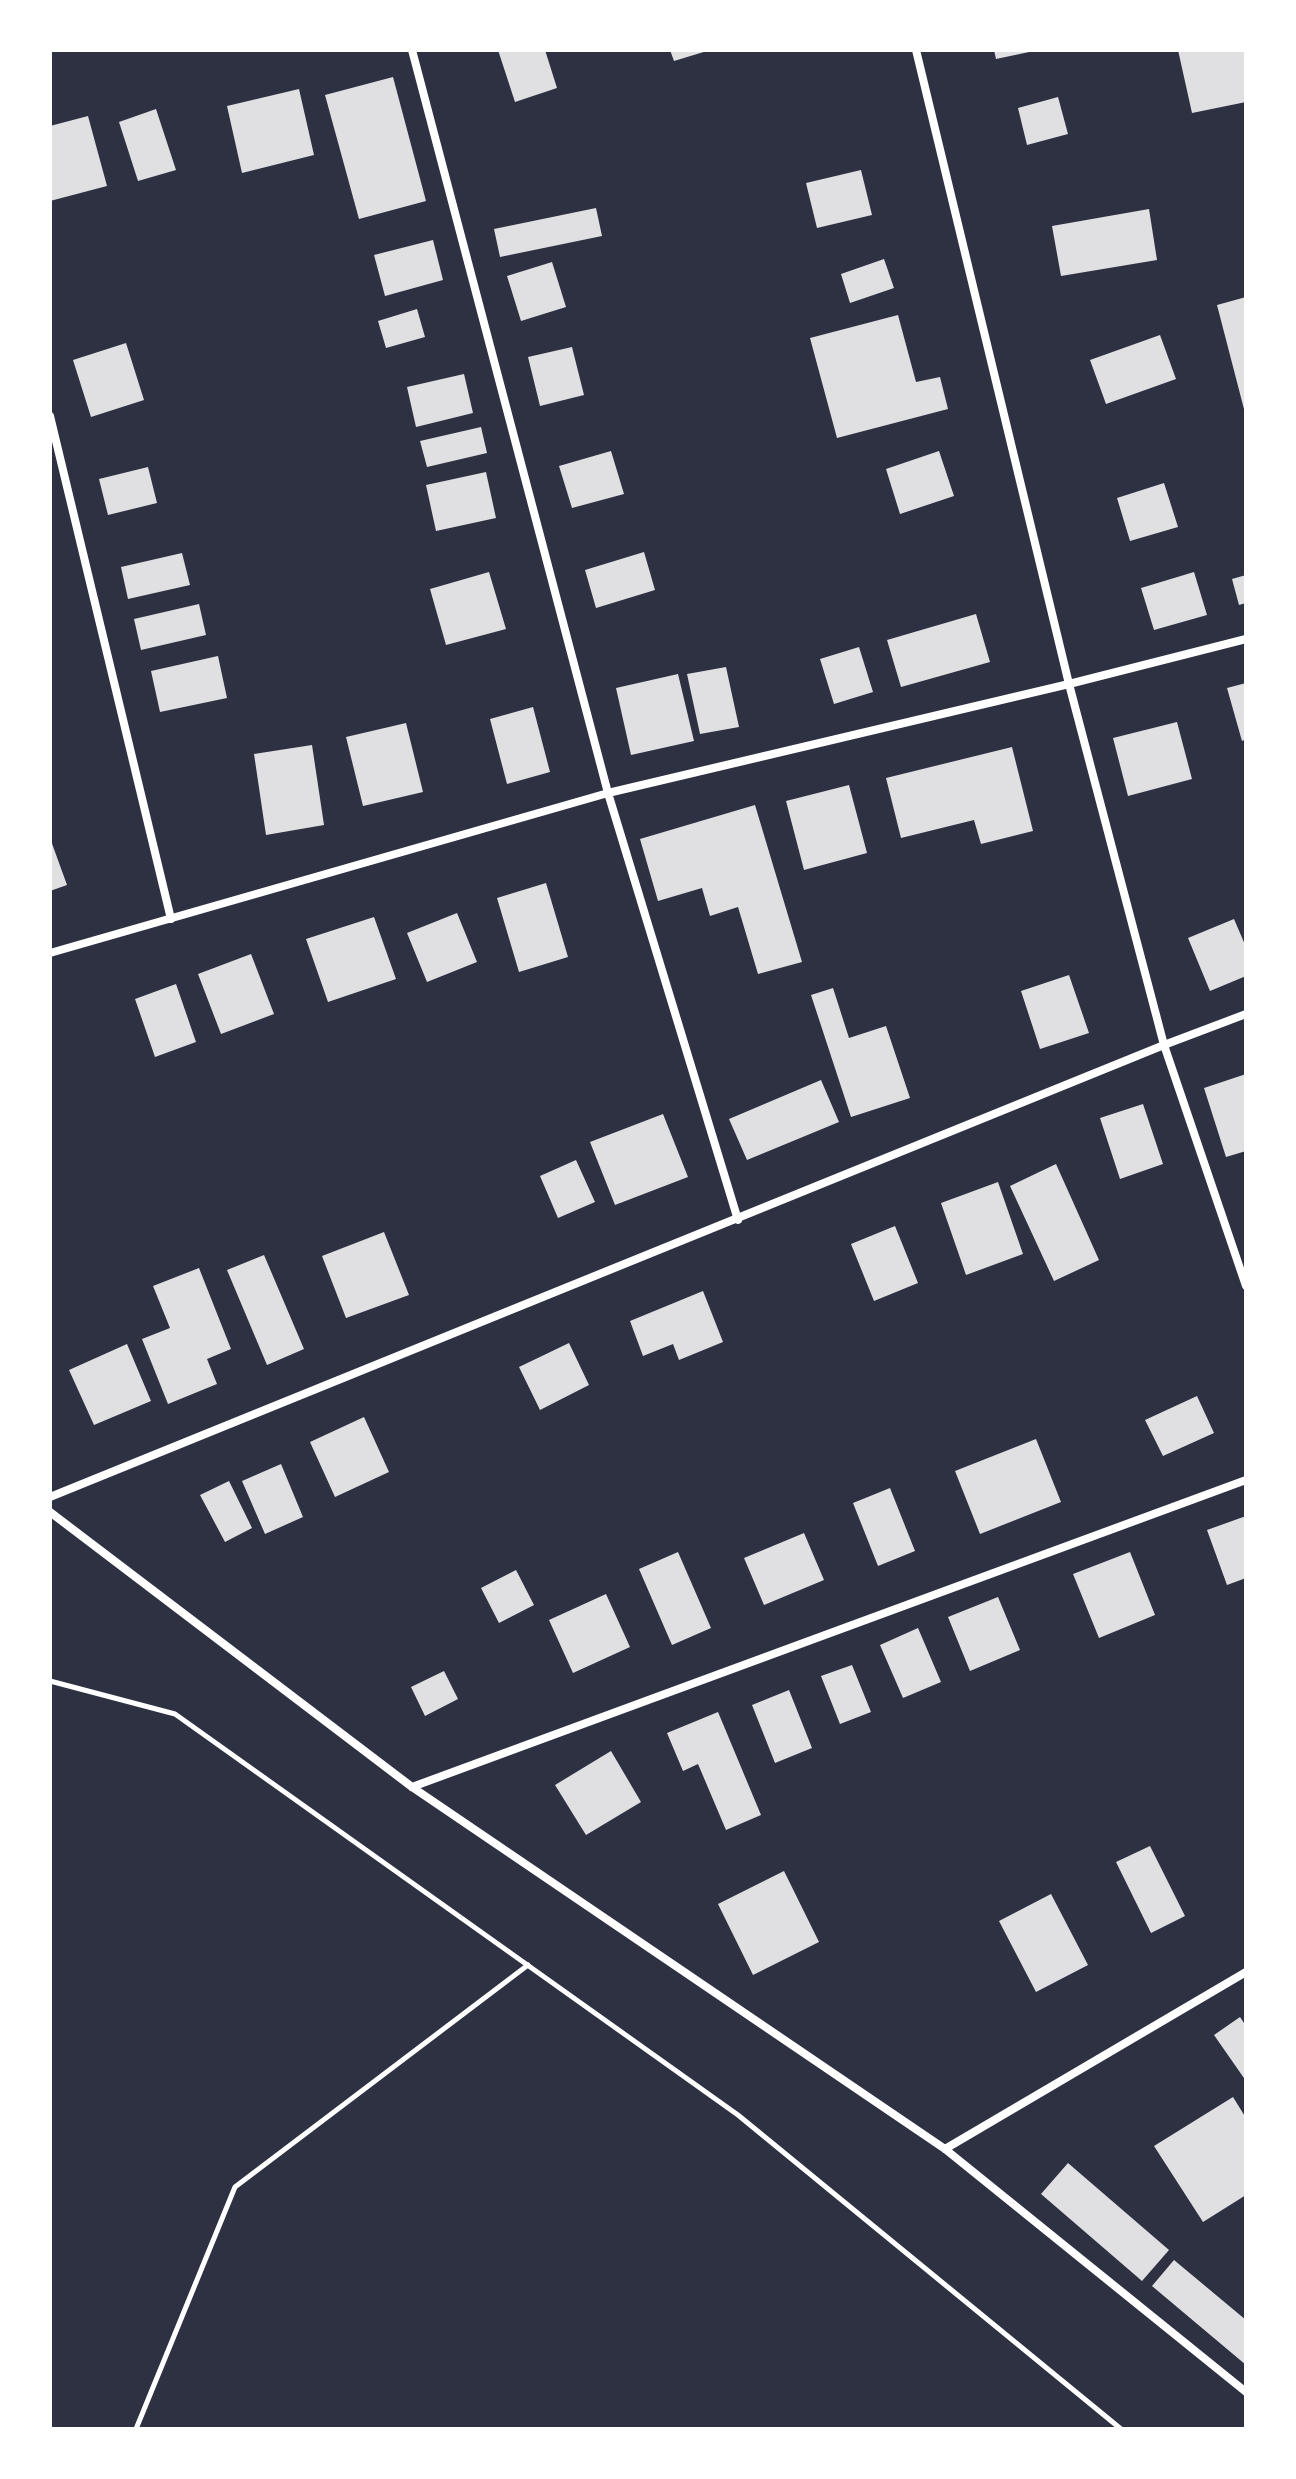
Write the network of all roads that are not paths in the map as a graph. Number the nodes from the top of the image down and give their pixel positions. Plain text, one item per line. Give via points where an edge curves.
1 (412, 50) edge
2 (916, 50) edge
3 (50, 416) edge
4 (1246, 639) edge
5 (1069, 684) junction
6 (608, 793) junction
7 (171, 919) junction
8 (50, 953) edge
9 (1246, 1014) edge
10 (1164, 1045) junction
11 (738, 1220) junction
12 (1246, 1286) edge
13 (1246, 1480) edge
14 (50, 1497) edge
15 (50, 1512) edge
16 (412, 1787) junction
17 (1246, 1972) edge
18 (945, 2149) junction
19 (1246, 2392) edge

1 - 6 street
2 - 5 street
3 - 7 street
4 - 5 street
5 - 6 street
5 - 10 street
6 - 7 street
6 - 11 street
7 - 8 street
9 - 10 street
10 - 11 street
10 - 12 street
11 - 14 street
13 - 16 street
15 - 16 street
16 - 18 street
17 - 18 street
18 - 19 street

